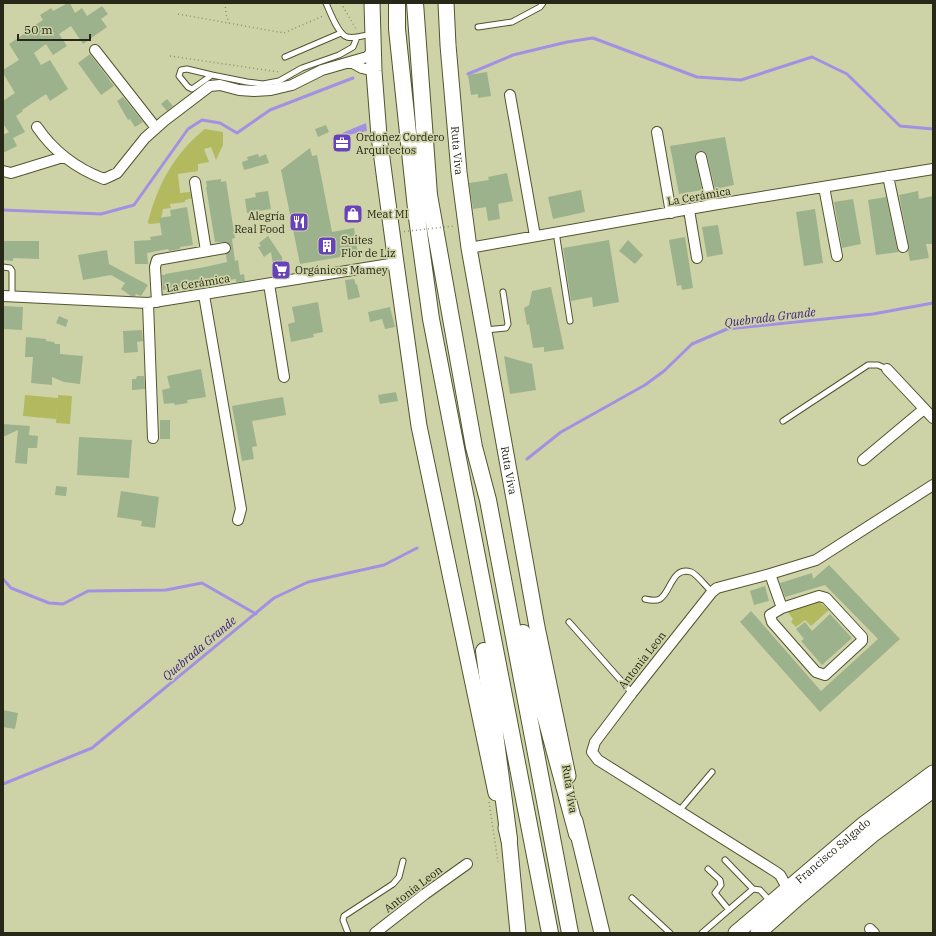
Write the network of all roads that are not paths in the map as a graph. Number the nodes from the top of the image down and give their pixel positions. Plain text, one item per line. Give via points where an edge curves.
1 (326, 3) edge
2 (372, 3) edge
3 (397, 3) edge
4 (415, 3) edge
5 (446, 3) edge
6 (543, 3) edge
7 (478, 27) dead end
8 (366, 32) junction
9 (340, 33) junction
10 (357, 37) junction
11 (95, 50) dead end
12 (374, 51) junction
13 (285, 57) road end
14 (351, 62) junction
15 (374, 71) junction
16 (212, 75) junction
17 (510, 95) dead end
18 (37, 127) dead end
19 (156, 128) junction
20 (657, 132) dead end
21 (63, 157) junction
22 (701, 157) dead end
23 (933, 169) edge
24 (3, 171) edge
25 (888, 176) junction
26 (195, 182) dead end
27 (824, 187) junction
28 (712, 205) junction
29 (689, 210) junction
30 (671, 213) junction
31 (556, 232) junction
32 (535, 236) junction
33 (903, 247) dead end
34 (225, 248) dead end
35 (469, 248) junction
36 (206, 251) junction
37 (837, 256) dead end
38 (697, 258) dead end
39 (396, 263) junction
40 (3, 267) edge
41 (269, 284) junction
42 (503, 292) dead end
43 (204, 295) junction
44 (8, 296) edge
45 (152, 303) junction
46 (570, 321) dead end
47 (484, 330) junction
48 (887, 369) joint
49 (284, 377) dead end
50 (924, 409) junction
51 (933, 418) edge
52 (783, 421) dead end
53 (153, 438) dead end
54 (863, 460) dead end
55 (933, 485) edge
56 (488, 500) junction
57 (469, 514) junction
58 (238, 520) dead end
59 (770, 574) junction
60 (712, 592) junction
61 (645, 599) dead end
62 (782, 608) junction
63 (569, 622) dead end
64 (632, 693) junction
65 (712, 772) dead end
66 (933, 772) edge
67 (933, 790) edge
68 (679, 811) junction
69 (577, 834) junction
70 (509, 839) junction
71 (725, 860) dead end
72 (403, 861) dead end
73 (467, 864) dead end
74 (708, 869) dead end
75 (788, 888) junction
76 (753, 889) junction
77 (632, 898) dead end
78 (771, 903) junction
79 (729, 910) junction
80 (348, 933) edge
81 (375, 933) edge
82 (518, 933) edge
83 (550, 933) edge
84 (570, 933) edge
85 (602, 933) edge
86 (670, 933) edge
87 (702, 933) edge
88 (736, 933) edge
89 (758, 933) edge

1 - 9 lane
2 - 8 main road
3 - 57 highway via 397,29 417,218 431,319
4 - 56 highway via 429,195 474,447
5 - 35 main road, Ruta Viva via 459,172
6 - 7 lane via 512,22
8 - 10 lane
8 - 12 main road
9 - 10 lane via 347,37
9 - 13 lane
10 - 16 lane via 353,46 339,55 302,68 279,81 263,84
11 - 19 street
12 - 14 street via 367,57
12 - 15 main road
14 - 15 street
14 - 19 street via 322,70 292,85 271,90 254,91 220,85 210,86
15 - 39 main road via 376,138 391,245
16 - 16 lane via 192,88 188,88 179,76 181,70 187,69
17 - 32 street
18 - 21 street via 47,142
19 - 21 street via 117,173 104,178 91,174
20 - 30 street
21 - 24 street via 11,173
22 - 28 street
23 - 25 street, La Cerámica
25 - 27 street, La Cerámica
25 - 33 street
26 - 36 street
27 - 28 street, La Cerámica
27 - 37 street
28 - 29 street, La Cerámica
29 - 30 street, La Cerámica
29 - 38 street
30 - 31 street, La Cerámica
31 - 32 street, La Cerámica
31 - 46 lane
32 - 35 street, La Cerámica
34 - 36 street
35 - 47 main road, Ruta Viva
36 - 45 street via 157,260
39 - 41 street, La Cerámica
39 - 70 main road via 419,426 497,798
40 - 44 lane via 12,270
41 - 43 street, La Cerámica
41 - 49 street
42 - 47 lane via 508,324 506,328
43 - 45 street, La Cerámica
43 - 58 street via 241,509
44 - 45 street, La Cerámica
45 - 53 street
47 - 69 main road, Ruta Viva
48 - 50 street
48 - 52 lane via 878,365 868,365
50 - 51 street
50 - 54 street
55 - 59 street, Antonia Leon via 816,560
56 - 69 highway
56 - 84 highway
57 - 70 highway via 472,575 488,672
57 - 83 highway
59 - 60 street, Antonia Leon via 717,588
59 - 62 street
60 - 61 lane via 696,575 686,572 673,578 660,599
60 - 64 street, Antonia Leon
62 - 62 street via 819,596 826,598 862,637 862,641 825,676 820,674 772,622 770,614
63 - 64 lane
64 - 68 street, Antonia Leon via 595,742 592,752 598,760
65 - 68 lane
66 - 75 main road, Francisco Salgado via 864,824
67 - 89 main road, Francisco Salgado via 872,835
68 - 75 street, Antonia Leon via 776,872
69 - 85 main road, Ruta Viva
70 - 82 main road
71 - 76 lane
72 - 80 lane via 399,877 393,884 344,916
73 - 81 street, Antonia Leon
74 - 79 lane via 720,880 721,885 716,893
75 - 78 main road, Francisco Salgado
76 - 78 lane via 760,890
76 - 79 lane
77 - 86 lane
78 - 88 main road, Francisco Salgado
79 - 87 lane

